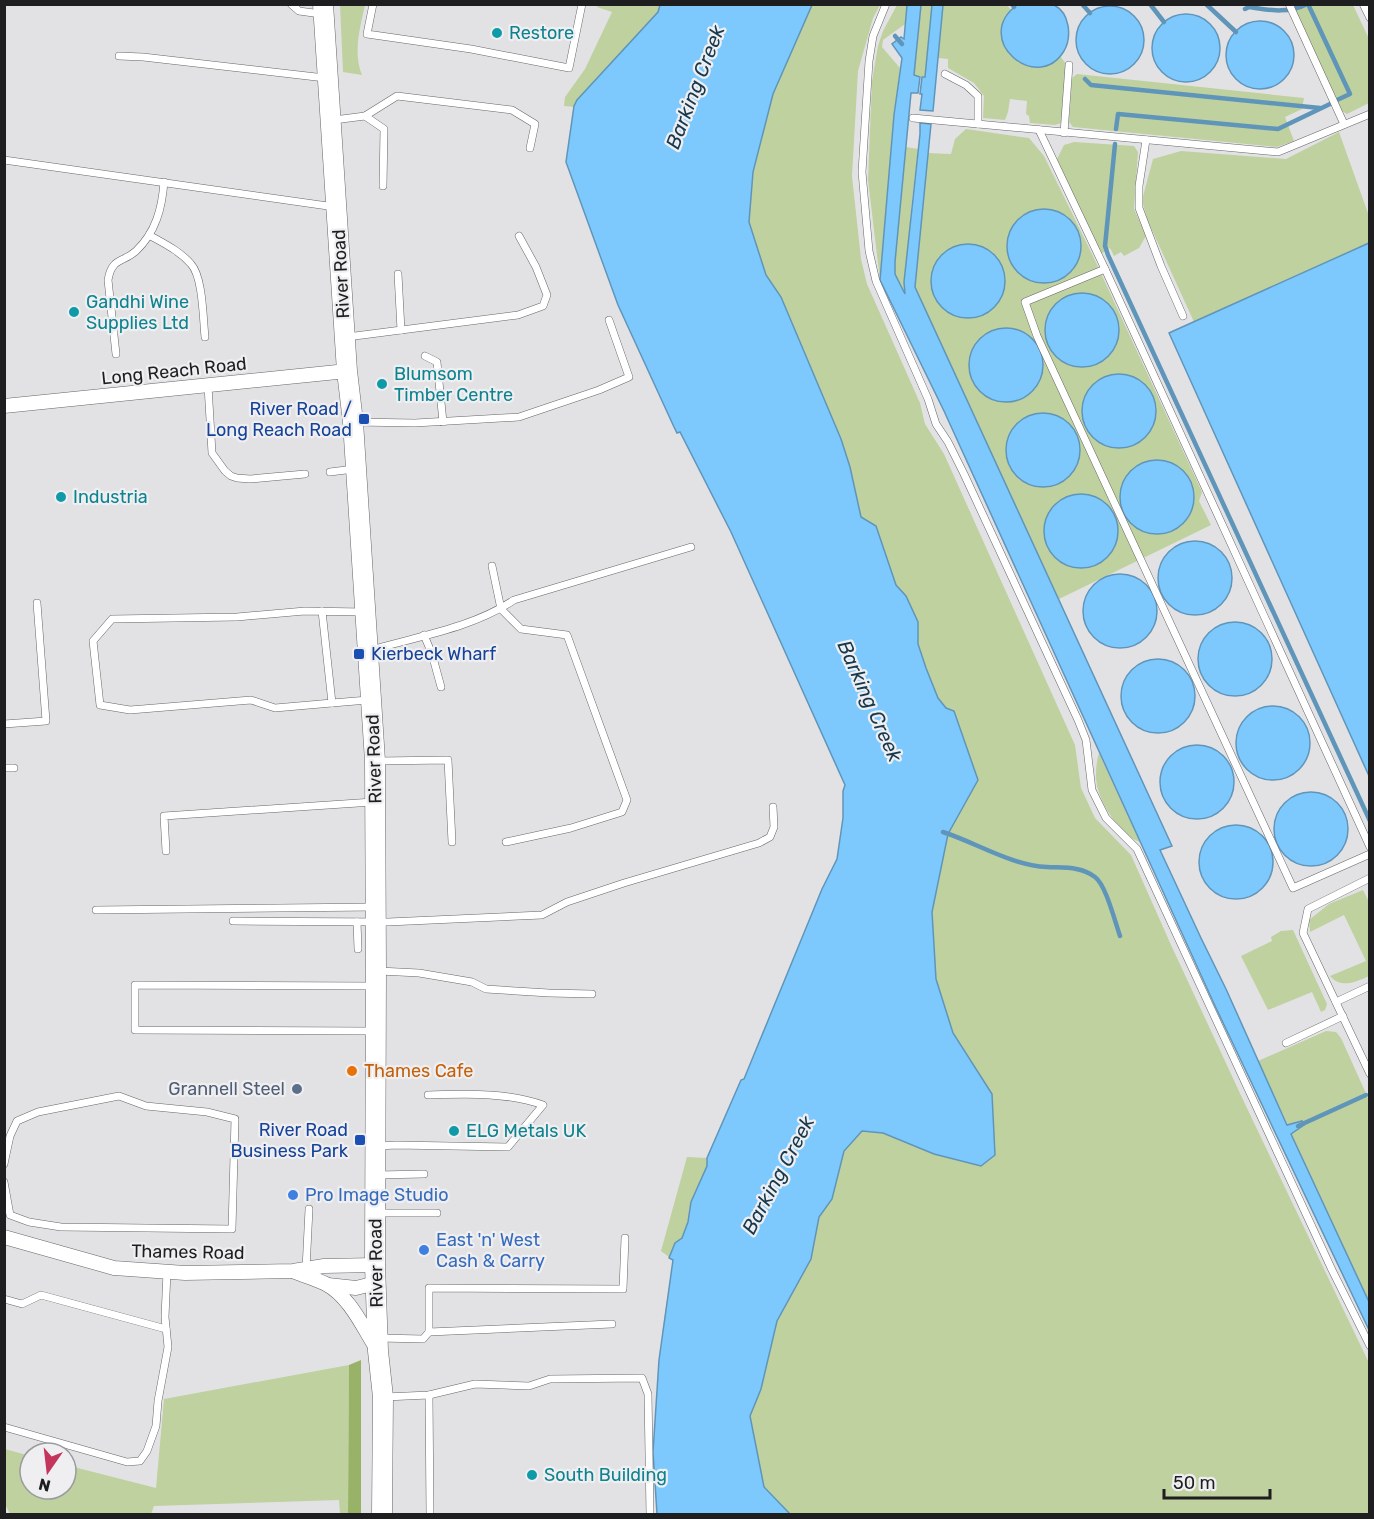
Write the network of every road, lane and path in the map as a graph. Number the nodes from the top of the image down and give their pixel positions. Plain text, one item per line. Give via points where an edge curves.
1 (291, 4) edge
2 (373, 4) edge
3 (582, 4) edge
4 (886, 4) edge
5 (1289, 4) edge
6 (1363, 4) edge
7 (323, 9) edge
8 (1370, 18) edge
9 (118, 56) dead end
10 (1069, 65) dead end
11 (945, 74) dead end
12 (328, 78) junction
13 (1370, 114) edge
14 (365, 116) junction
15 (913, 118) dead end
16 (331, 120) junction
17 (978, 124) junction
18 (1344, 124) junction
19 (1039, 130) junction
20 (1064, 133) junction
21 (1146, 140) junction
22 (530, 148) dead end
23 (4, 159) edge
24 (164, 182) junction
25 (382, 186) dead end
26 (337, 207) junction
27 (149, 235) junction
28 (519, 236) dead end
29 (1105, 269) junction
30 (398, 274) dead end
31 (1183, 316) dead end
32 (609, 320) dead end
33 (401, 330) junction
34 (205, 337) dead end
35 (345, 337) junction
36 (116, 354) dead end
37 (425, 356) dead end
38 (347, 371) junction
39 (208, 386) junction
40 (4, 406) edge
41 (353, 422) junction
42 (443, 422) junction
43 (356, 468) junction
44 (330, 472) dead end
45 (305, 474) dead end
46 (691, 548) dead end
47 (492, 566) dead end
48 (37, 603) dead end
49 (501, 609) junction
50 (322, 611) junction
51 (366, 612) junction
52 (424, 635) junction
53 (369, 650) junction
54 (441, 687) dead end
55 (372, 699) junction
56 (332, 703) junction
57 (4, 724) edge
58 (375, 761) junction
59 (4, 768) edge
60 (14, 768) dead end
61 (375, 802) junction
62 (773, 807) dead end
63 (452, 842) dead end
64 (506, 842) dead end
65 (1370, 847) edge
66 (166, 851) dead end
67 (1370, 854) edge
68 (1370, 878) edge
69 (96, 910) dead end
70 (370, 917) junction
71 (233, 921) dead end
72 (358, 949) dead end
73 (376, 978) junction
74 (1370, 986) edge
75 (592, 994) dead end
76 (1336, 1002) junction
77 (1343, 1016) junction
78 (376, 1031) junction
79 (1286, 1043) dead end
80 (1370, 1074) edge
81 (428, 1095) dead end
82 (376, 1147) junction
83 (4, 1164) edge
84 (424, 1174) dead end
85 (376, 1175) junction
86 (4, 1182) edge
87 (309, 1209) dead end
88 (437, 1212) dead end
89 (376, 1213) junction
90 (4, 1238) edge
91 (625, 1238) dead end
92 (299, 1270) junction
93 (167, 1272) junction
94 (375, 1274) junction
95 (326, 1284) junction
96 (4, 1299) edge
97 (612, 1324) dead end
98 (166, 1329) junction
99 (429, 1332) junction
100 (378, 1345) junction
101 (1370, 1346) edge
102 (429, 1395) junction
103 (383, 1397) junction
104 (4, 1427) edge
105 (382, 1515) edge
106 (430, 1515) edge
107 (650, 1515) edge

1 - 7 lane via 299,11
2 - 3 lane via 367,34 569,68
4 - 101 lane via 873,36 869,61 862,172 869,251 876,280 936,423 964,474 1078,720 1086,740 1092,790 1106,818 1137,849
5 - 18 lane
6 - 8 lane
7 - 12 street, River Road
9 - 12 lane
10 - 20 lane
11 - 17 lane via 978,96
12 - 16 street, River Road
13 - 18 lane
14 - 16 lane
14 - 22 lane via 398,96 513,110 535,124
14 - 25 lane via 384,129
15 - 17 lane
16 - 26 street, River Road
17 - 19 lane
18 - 21 lane via 1278,152
19 - 20 lane
19 - 29 lane
20 - 21 lane
21 - 31 lane via 1139,208
23 - 24 lane
24 - 26 lane
24 - 27 lane via 158,218
26 - 35 street, River Road
27 - 34 lane via 194,266
27 - 36 lane via 134,253 110,270
28 - 33 lane via 547,295 543,306 518,315
29 - 65 lane
29 - 67 lane via 1025,302 1037,336 1293,888
30 - 33 lane
32 - 42 lane via 629,377 519,417
33 - 35 lane
35 - 38 street, River Road
37 - 42 lane via 437,362
38 - 39 street, Long Reach Road
38 - 41 street, River Road
39 - 40 street, Long Reach Road
39 - 45 lane via 212,453 225,471 237,478 250,479
41 - 42 lane
41 - 43 street, River Road
43 - 44 lane
43 - 51 street, River Road
46 - 49 lane via 514,600
47 - 49 lane
48 - 57 lane via 46,721
49 - 52 lane via 466,624
49 - 64 lane via 521,628 567,635 627,800 622,812
50 - 51 lane
50 - 56 lane
50 - 56 lane via 112,619 93,641 100,705 130,710 251,700 275,708
51 - 53 street, River Road
52 - 53 lane
52 - 54 lane
53 - 55 street, River Road
55 - 56 lane
55 - 58 street, River Road
58 - 61 street, River Road
58 - 63 lane via 448,760
59 - 60 lane
61 - 66 lane via 164,816
61 - 70 street, River Road
62 - 70 lane via 774,827 770,837 759,843 567,902 542,915 447,920
68 - 76 lane via 1308,909 1303,933
69 - 70 lane
70 - 71 lane
70 - 72 lane
70 - 73 street, River Road
73 - 75 lane via 419,973 472,982 486,989
73 - 78 street, River Road
73 - 78 lane via 135,985 135,1030
74 - 76 lane
76 - 77 lane
77 - 79 lane
77 - 80 lane
78 - 82 street, River Road
81 - 82 lane via 484,1094 543,1105 508,1147
82 - 85 street, River Road
83 - 86 lane via 17,1120 119,1095 146,1107 207,1112 235,1119 232,1229 62,1227 29,1222 10,1215
84 - 85 lane
85 - 89 street, River Road
87 - 92 lane
88 - 89 lane
89 - 94 street, River Road
90 - 93 street, Thames Road via 114,1268
91 - 99 lane via 623,1289 429,1288
92 - 93 street, Thames Road
92 - 94 street, Thames Road via 324,1266
92 - 95 street
93 - 98 lane
94 - 95 street via 356,1288
94 - 100 street, River Road
95 - 100 street via 355,1313
96 - 98 lane via 22,1304 41,1295
97 - 99 lane
98 - 104 lane via 168,1347 156,1426 140,1461 127,1462
99 - 100 lane via 423,1339
100 - 103 street, River Road
102 - 103 lane
102 - 106 lane
102 - 107 lane via 475,1384 529,1386 550,1378 642,1378 648,1394
103 - 105 street, River Road

